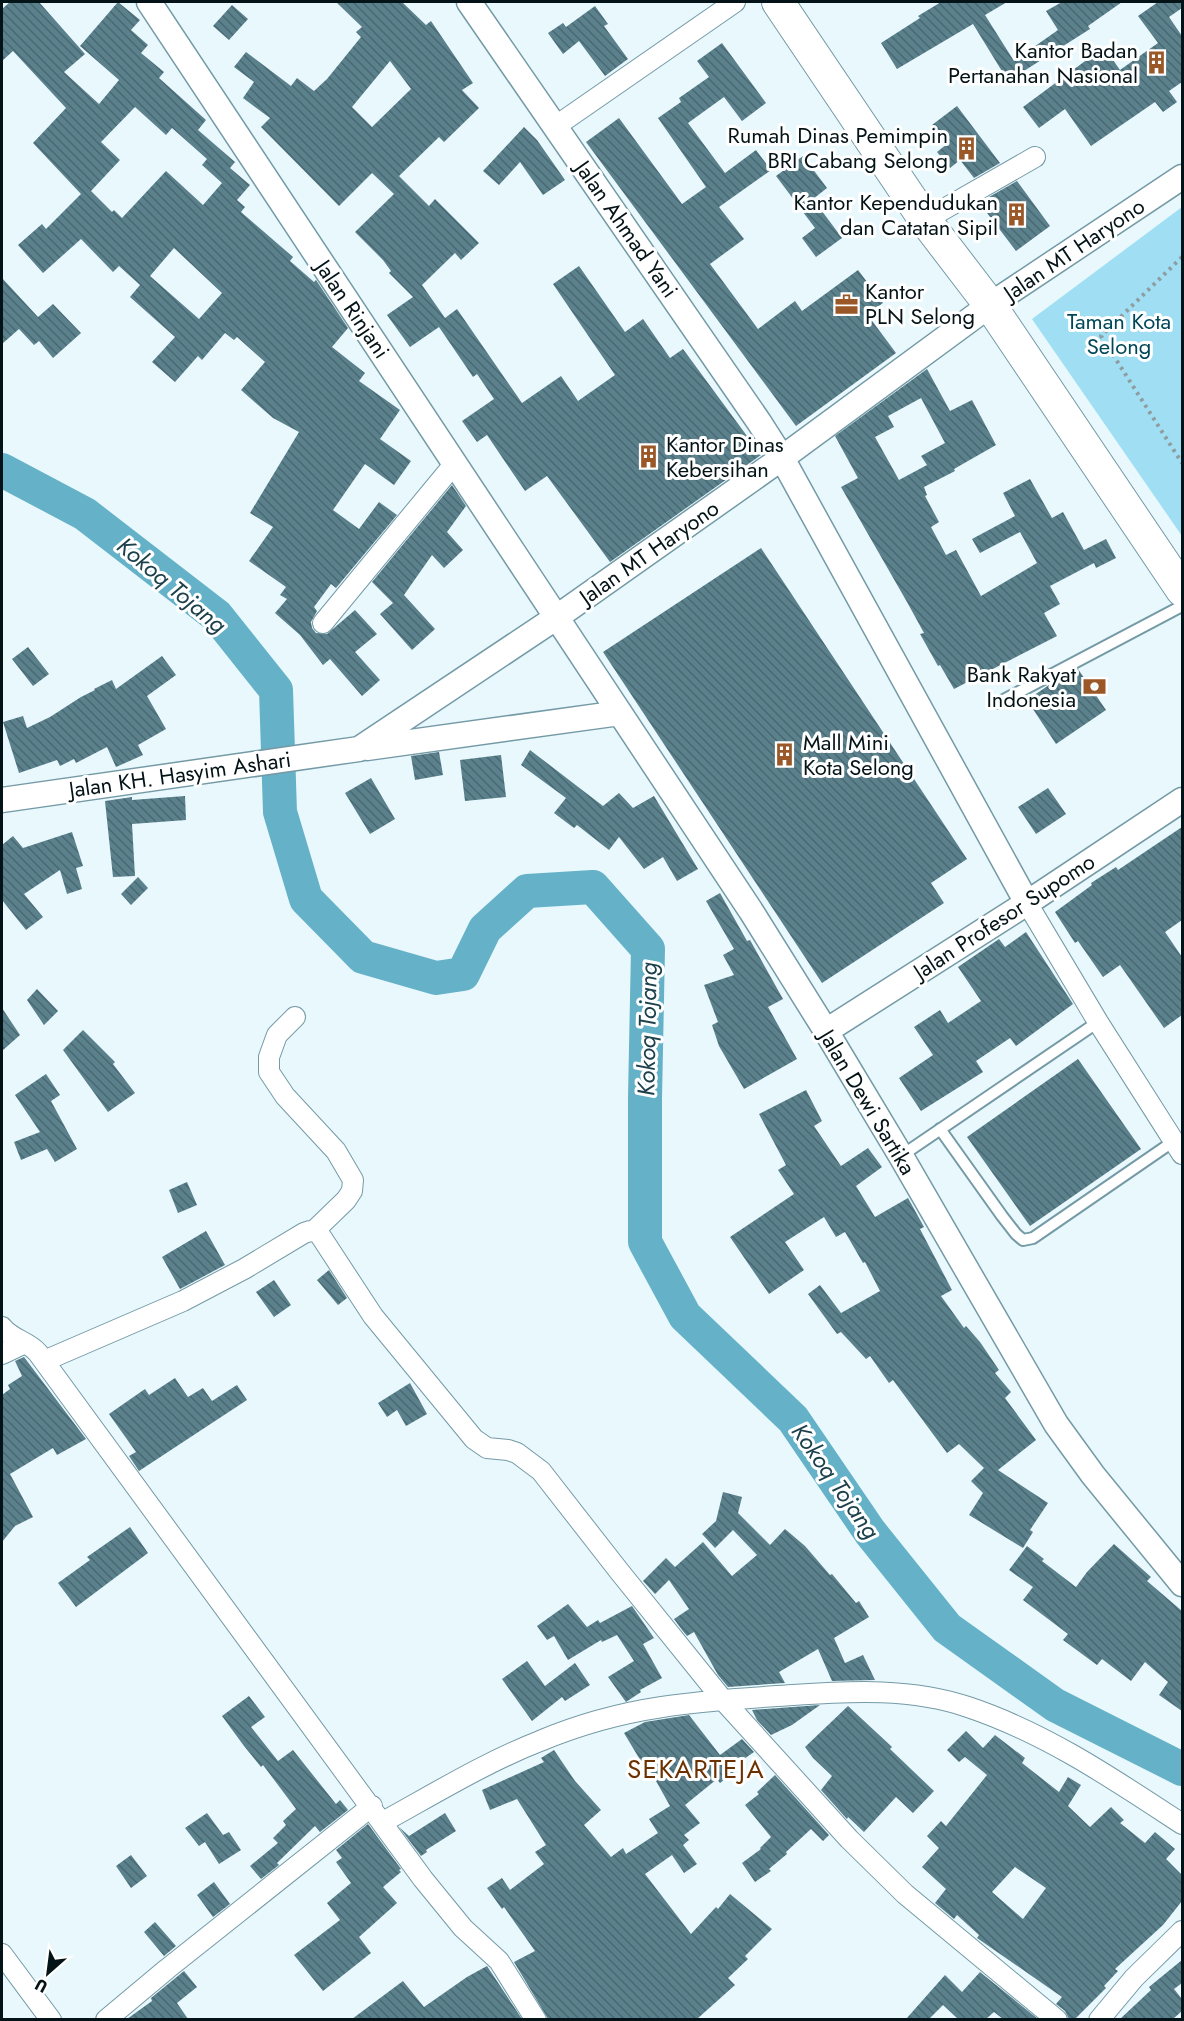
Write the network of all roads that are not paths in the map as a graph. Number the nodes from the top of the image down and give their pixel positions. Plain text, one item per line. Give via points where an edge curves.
1 (149, 2) edge
2 (469, 2) edge
3 (735, 2) edge
4 (778, 2) edge
5 (556, 126) junction
6 (1035, 157) dead end
7 (1182, 177) edge
8 (925, 220) junction
9 (990, 305) junction
10 (782, 458) junction
11 (455, 462) junction
12 (1182, 590) edge
13 (1182, 606) edge
14 (557, 617) junction
15 (323, 623) dead end
16 (998, 703) dead end
17 (620, 713) junction
18 (359, 749) junction
19 (2, 800) edge
20 (1182, 800) edge
21 (1027, 903) junction
22 (295, 1017) dead end
23 (1098, 1022) junction
24 (826, 1031) junction
25 (940, 1129) junction
26 (1178, 1148) edge
27 (901, 1156) junction
28 (314, 1231) junction
29 (2, 1327) edge
30 (25, 1343) junction
31 (2, 1354) edge
32 (44, 1361) junction
33 (1182, 1584) edge
34 (723, 1700) junction
35 (377, 1814) junction
36 (1182, 1824) edge
37 (1182, 1931) edge
38 (2, 1953) edge
39 (51, 2019) edge
40 (106, 2019) edge
41 (536, 2019) edge
42 (1057, 2019) edge
43 (1099, 2019) edge

1 - 11 street, Jalan Rinjani
2 - 5 street, Jalan Ahmad Yani
3 - 5 street
4 - 8 main road
5 - 10 street, Jalan Ahmad Yani
6 - 8 street
7 - 9 street, Jalan MT Haryono
8 - 9 main road
9 - 10 street, Jalan MT Haryono
9 - 12 main road
10 - 14 street, Jalan MT Haryono
10 - 21 street, Jalan Ahmad Yani
11 - 14 street, Jalan Rinjani
11 - 15 street
13 - 16 lane
14 - 17 street, Jalan Dewi Sartika
14 - 18 street, Jalan KH. Hasyim Ashari
17 - 18 street, Jalan KH. Hasyim Ashari
17 - 24 street, Jalan Dewi Sartika
18 - 19 street, Jalan KH. Hasyim Ashari
20 - 21 street, Jalan Profesor Supomo
21 - 23 street
21 - 24 street, Jalan Profesor Supomo
22 - 28 street via 277,1035 269,1057 269,1072 285,1096 336,1151 352,1180 352,1191 346,1200
23 - 25 lane
23 - 26 street
24 - 27 street, Jalan Dewi Sartika
25 - 26 lane via 1023,1240 1033,1238
25 - 27 lane
27 - 33 street, Jalan Dewi Sartika via 1056,1424
28 - 32 street via 183,1301
28 - 34 street via 373,1316 474,1439 487,1448 517,1453 541,1471
29 - 30 street via 8,1335
30 - 31 street
30 - 32 street
32 - 35 street
34 - 35 street via 661,1707 603,1720 540,1741
34 - 36 street via 880,1692 921,1695 966,1706 1040,1738
34 - 42 street via 849,1839 905,1894
35 - 40 street
35 - 41 street via 450,1914 499,1961
37 - 43 street
38 - 39 street

